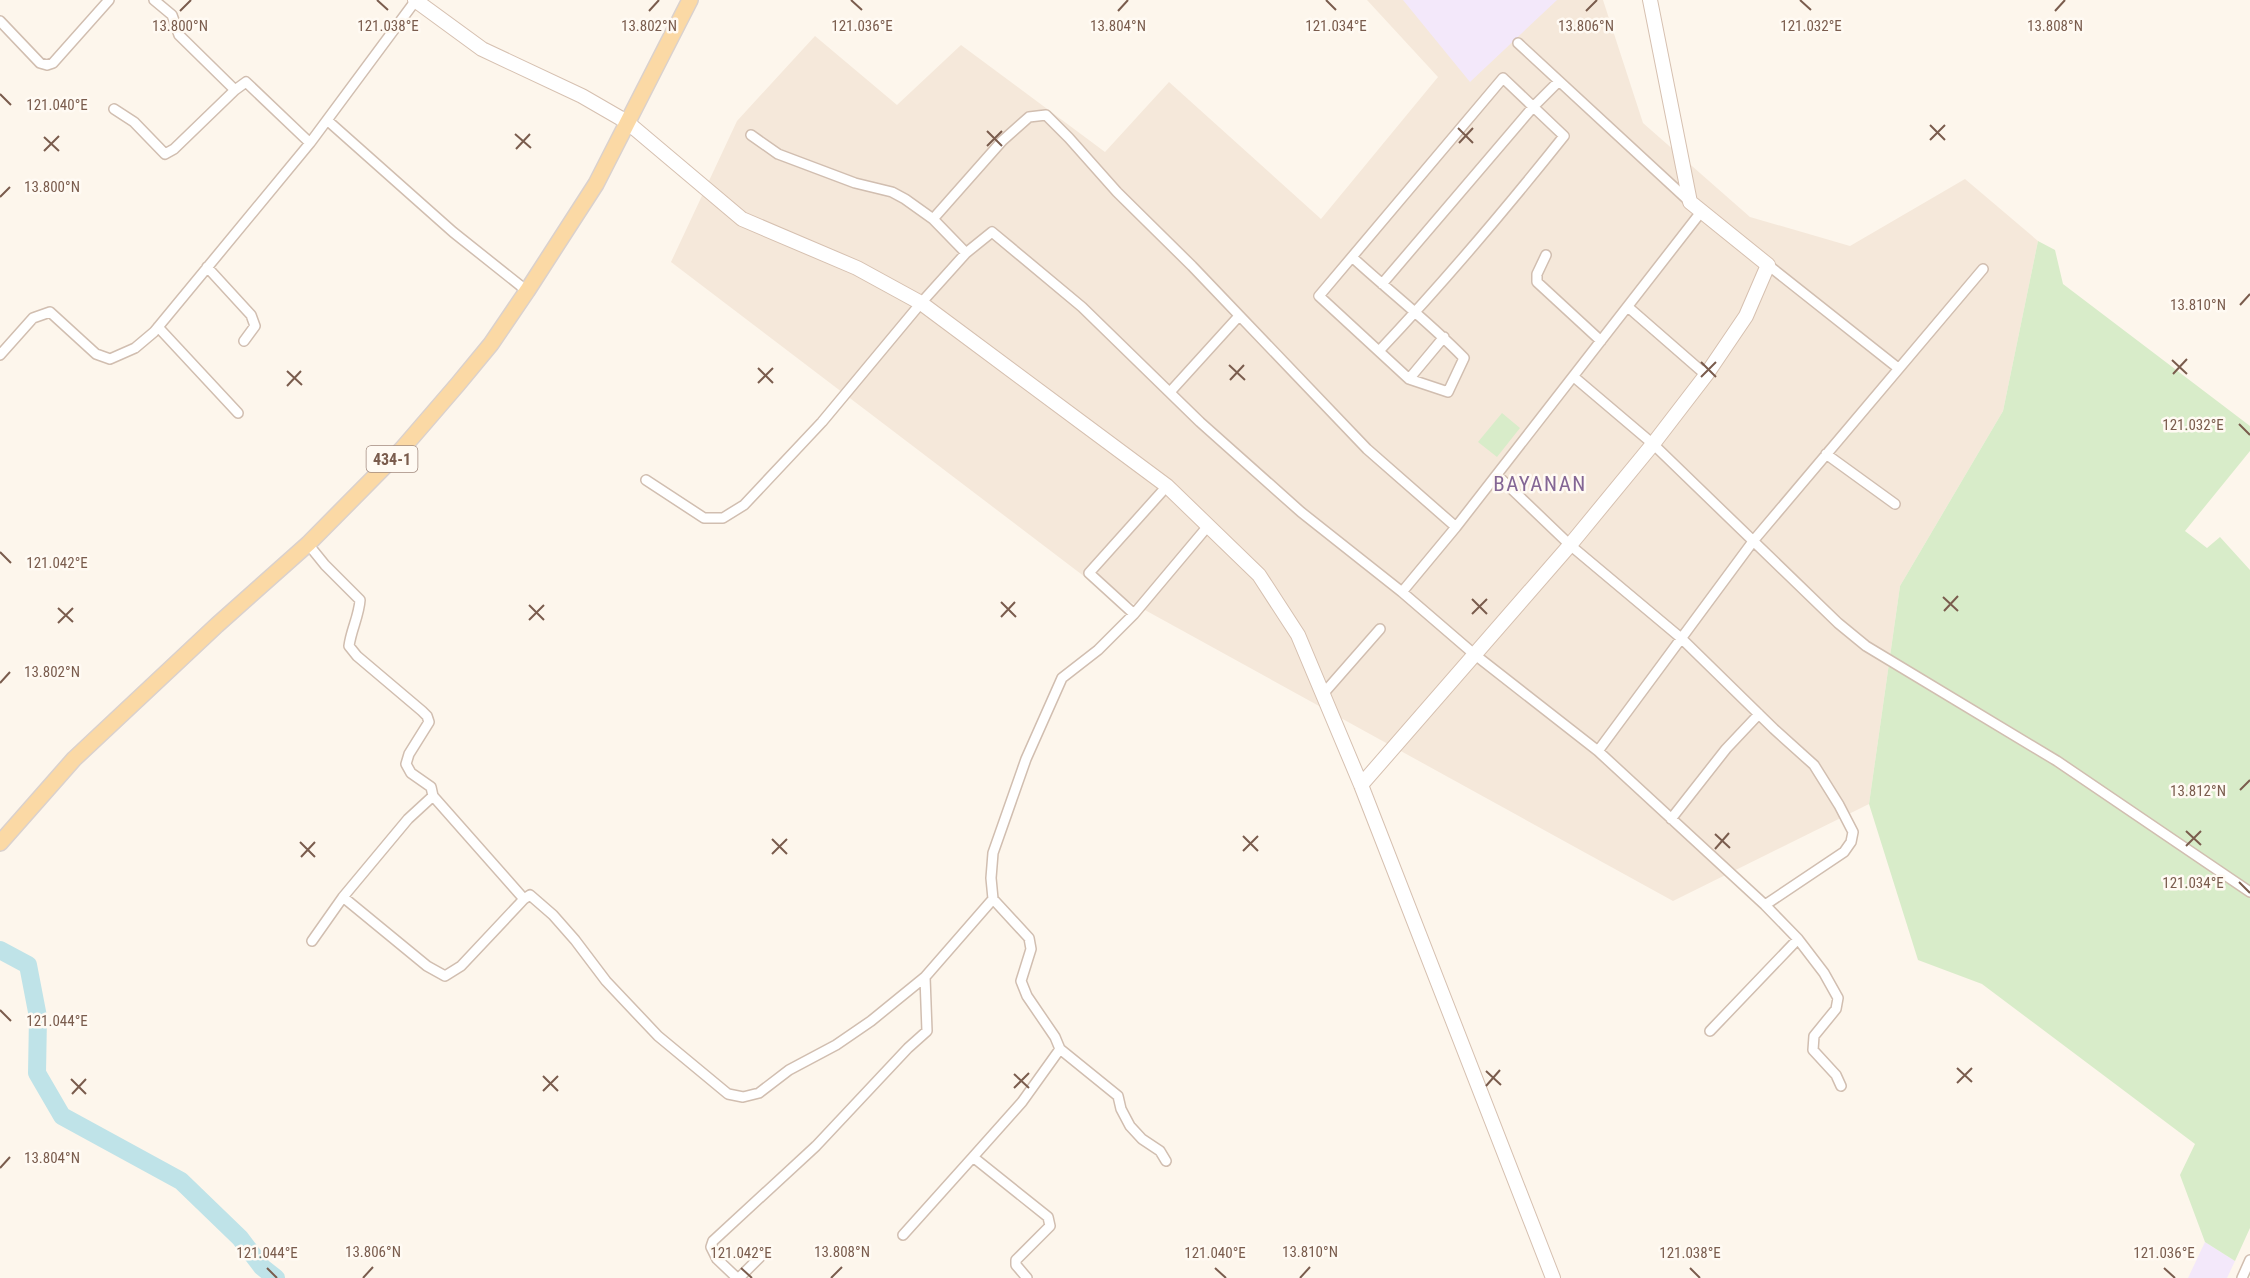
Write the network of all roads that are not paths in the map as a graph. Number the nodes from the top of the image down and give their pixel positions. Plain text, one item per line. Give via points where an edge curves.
1 (109, 0) edge
2 (154, 0) edge
3 (416, 0) edge
4 (690, 0) edge
5 (1650, 0) edge
6 (0, 21) edge
7 (1518, 43) dead end
8 (1559, 81) junction
9 (235, 90) junction
10 (1533, 107) junction
11 (114, 109) dead end
12 (327, 120) junction
13 (627, 122) junction
14 (751, 135) dead end
15 (310, 143) junction
16 (1690, 202) junction
17 (1701, 212) junction
18 (933, 219) junction
19 (966, 253) junction
20 (1546, 255) dead end
21 (1352, 257) junction
22 (1768, 264) junction
23 (207, 267) junction
24 (1983, 268) dead end
25 (1382, 285) junction
26 (527, 291) junction
27 (921, 303) junction
28 (1628, 307) junction
29 (1415, 313) junction
30 (1239, 316) junction
31 (158, 327) junction
32 (1444, 338) junction
33 (244, 341) dead end
34 (1601, 341) junction
35 (1379, 351) junction
36 (0, 355) edge
37 (1898, 368) junction
38 (1706, 375) junction
39 (1574, 377) junction
40 (1409, 379) junction
41 (1170, 392) junction
42 (238, 413) dead end
43 (1653, 444) junction
44 (1827, 454) junction
45 (1497, 475) junction
46 (646, 480) dead end
47 (1167, 486) junction
48 (1895, 504) dead end
49 (1208, 526) junction
50 (1456, 527) junction
51 (1754, 540) junction
52 (308, 543) junction
53 (1570, 545) junction
54 (1402, 592) junction
55 (1134, 614) junction
56 (1380, 628) dead end
57 (1681, 638) junction
58 (1474, 654) junction
59 (1323, 694) junction
60 (1759, 714) junction
61 (1598, 751) junction
62 (1361, 785) junction
63 (433, 796) junction
64 (1671, 819) junction
65 (0, 843) edge
66 (2250, 892) edge
67 (343, 897) junction
68 (524, 899) junction
69 (993, 899) junction
70 (1765, 905) junction
71 (1797, 939) junction
72 (312, 941) dead end
73 (925, 977) junction
74 (1710, 1031) dead end
75 (1060, 1049) junction
76 (1841, 1086) dead end
77 (973, 1157) junction
78 (1166, 1161) dead end
79 (903, 1234) dead end
80 (759, 1257) dead end
81 (2250, 1260) edge
82 (738, 1278) edge
83 (1027, 1278) edge
84 (1553, 1278) edge
85 (2242, 1278) edge

1 - 6 street via 47,65 40,63
2 - 9 street via 172,15 179,35
3 - 12 street
3 - 13 street via 482,49
4 - 13 main road, 434-1
5 - 16 street
7 - 8 street
8 - 10 street
8 - 16 street
9 - 11 street via 165,154 134,122
9 - 15 street via 246,82
10 - 21 street via 1503,78
10 - 25 street
10 - 29 street via 1564,136
12 - 15 street
12 - 26 street via 453,232
13 - 26 main road, 434-1 via 596,184
13 - 27 street via 742,219 857,268
14 - 18 street via 778,154 855,183 892,192
15 - 23 street
16 - 17 street
17 - 22 street
17 - 28 street
18 - 19 street
18 - 30 street via 1002,141 1029,117 1046,115
19 - 27 street
19 - 41 street via 992,232 1082,307
20 - 34 street via 1537,282
21 - 25 street
21 - 35 street via 1319,296
22 - 37 street
22 - 38 street via 1746,316
23 - 31 street
23 - 33 street via 251,315 255,326
24 - 37 street
25 - 29 street
26 - 52 main road, 434-1 via 491,344 432,415
27 - 46 street via 822,422 744,505 723,518 704,518
27 - 47 street
28 - 34 street
28 - 38 street
29 - 32 street
29 - 35 street
30 - 41 street
30 - 50 street via 1367,449
31 - 36 street via 135,348 110,359 96,354 50,312 33,318
31 - 42 street
32 - 40 street
32 - 40 street via 1464,358 1448,392
34 - 39 street
35 - 40 street
37 - 44 street
38 - 43 street
39 - 43 street
39 - 45 street
41 - 54 street via 1301,512
43 - 51 street
43 - 53 street
44 - 48 street
44 - 51 street
45 - 50 street
45 - 53 street
47 - 49 street
47 - 55 street via 1089,573
49 - 55 street
49 - 59 street via 1259,575 1298,635
50 - 54 street
51 - 57 street
51 - 66 street via 1866,646 2057,761
52 - 63 street via 360,600 349,646 427,716 429,722 406,764 431,787
52 - 65 main road, 434-1 via 74,759
53 - 57 street
53 - 58 street
54 - 58 street
55 - 69 street via 1062,678 1026,759 993,853
56 - 59 street
57 - 60 street
57 - 61 street
58 - 61 street
58 - 62 street
59 - 62 street
60 - 64 street via 1725,748
60 - 70 street via 1814,765 1853,832 1845,852
61 - 64 street
62 - 84 street
63 - 67 street via 408,819
63 - 68 street
64 - 70 street
67 - 68 street via 427,966 445,976 454,972
67 - 72 street
68 - 73 street via 531,895 553,915 606,981 658,1036 728,1094 743,1097 759,1093 789,1070 837,1046
69 - 73 street
69 - 75 street via 1029,938 1031,949 1021,981
70 - 71 street
71 - 74 street
71 - 76 street via 1838,998 1836,1009 1814,1036 1813,1050
73 - 82 street via 927,1031 816,1146 713,1241 711,1247 717,1259
75 - 77 street via 1029,1094
75 - 78 street via 1118,1096 1130,1126
77 - 79 street
77 - 83 street via 1048,1217 1050,1226 1016,1260
80 - 82 street
81 - 85 street

